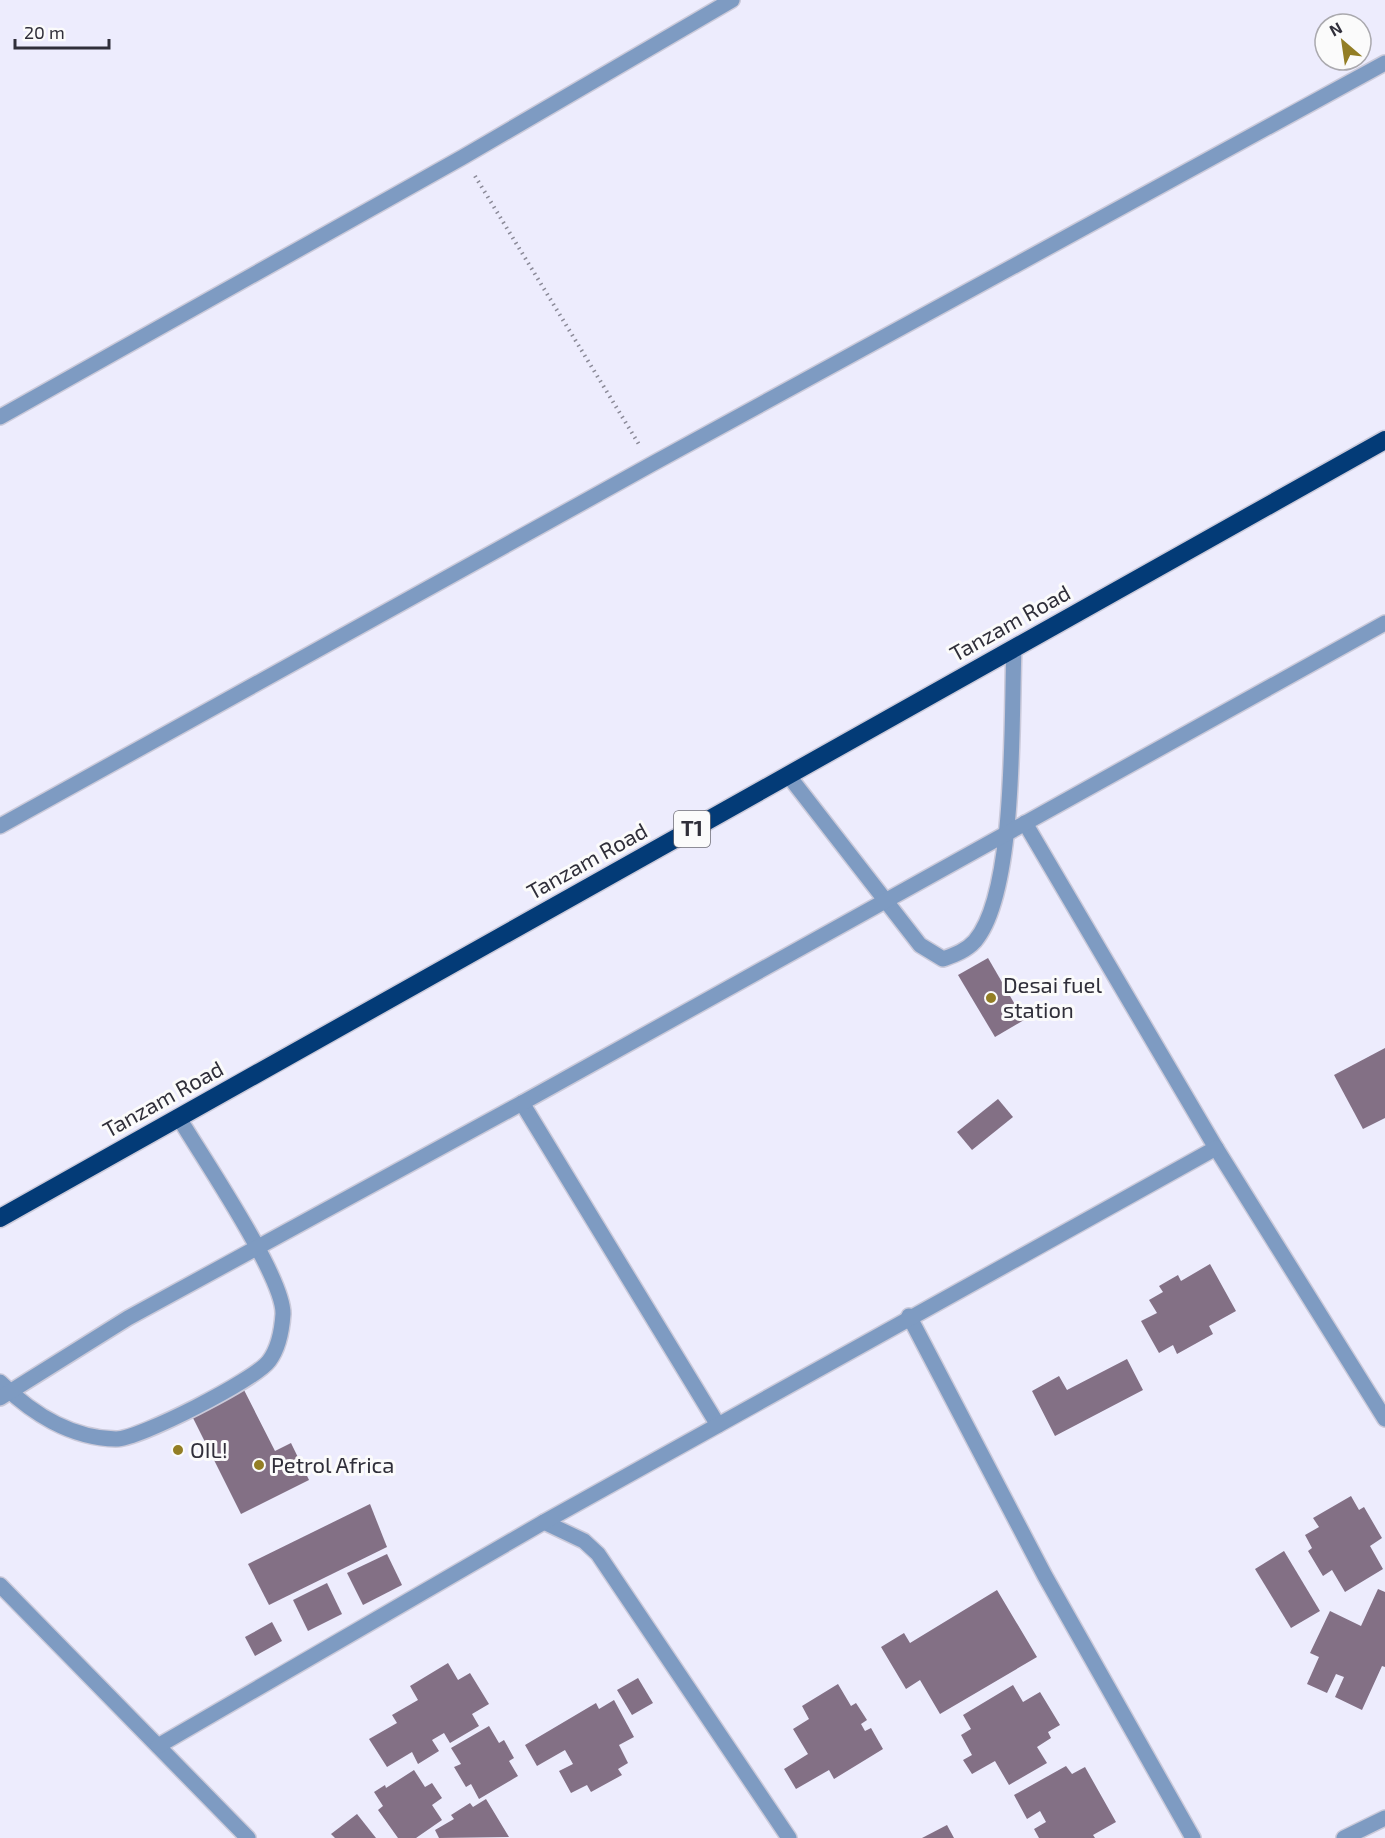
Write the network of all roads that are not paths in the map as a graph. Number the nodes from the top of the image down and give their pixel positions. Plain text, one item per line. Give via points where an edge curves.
1 (732, 0) edge
2 (1385, 63) edge
3 (0, 417) edge
4 (1385, 440) edge
5 (1385, 623) edge
6 (1014, 648) junction
7 (788, 775) junction
8 (1025, 823) junction
9 (0, 826) edge
10 (1007, 833) junction
11 (884, 901) junction
12 (522, 1103) junction
13 (178, 1118) junction
14 (1216, 1148) junction
15 (0, 1218) edge
16 (256, 1246) junction
17 (909, 1317) junction
18 (3, 1390) edge
19 (1385, 1419) edge
20 (718, 1425) junction
21 (544, 1522) junction
22 (0, 1585) edge
23 (158, 1746) junction
24 (1385, 1818) edge
25 (248, 1838) edge
26 (789, 1838) edge
27 (1193, 1838) edge
28 (1344, 1838) edge

1 - 3 street via 463,157
2 - 9 street
4 - 6 highway, Tanzam Road / T1
5 - 8 street
6 - 7 highway, Tanzam Road / T1
6 - 10 street
7 - 11 street
7 - 13 highway, Tanzam Road / T1
8 - 10 street
8 - 14 street
10 - 11 street
10 - 11 street via 994,902 974,943 958,953 943,959 933,955
11 - 12 street
12 - 16 street
12 - 20 street
13 - 15 highway, Tanzam Road / T1
13 - 16 street
14 - 17 street
14 - 19 street
16 - 18 street
16 - 18 street via 280,1294 283,1312 277,1347 268,1363 227,1390 159,1425 119,1439 74,1432 40,1416
17 - 20 street
17 - 27 street via 1044,1576
20 - 21 street
21 - 23 street
21 - 26 street via 584,1541 598,1554
22 - 23 street
23 - 25 street
24 - 28 street

